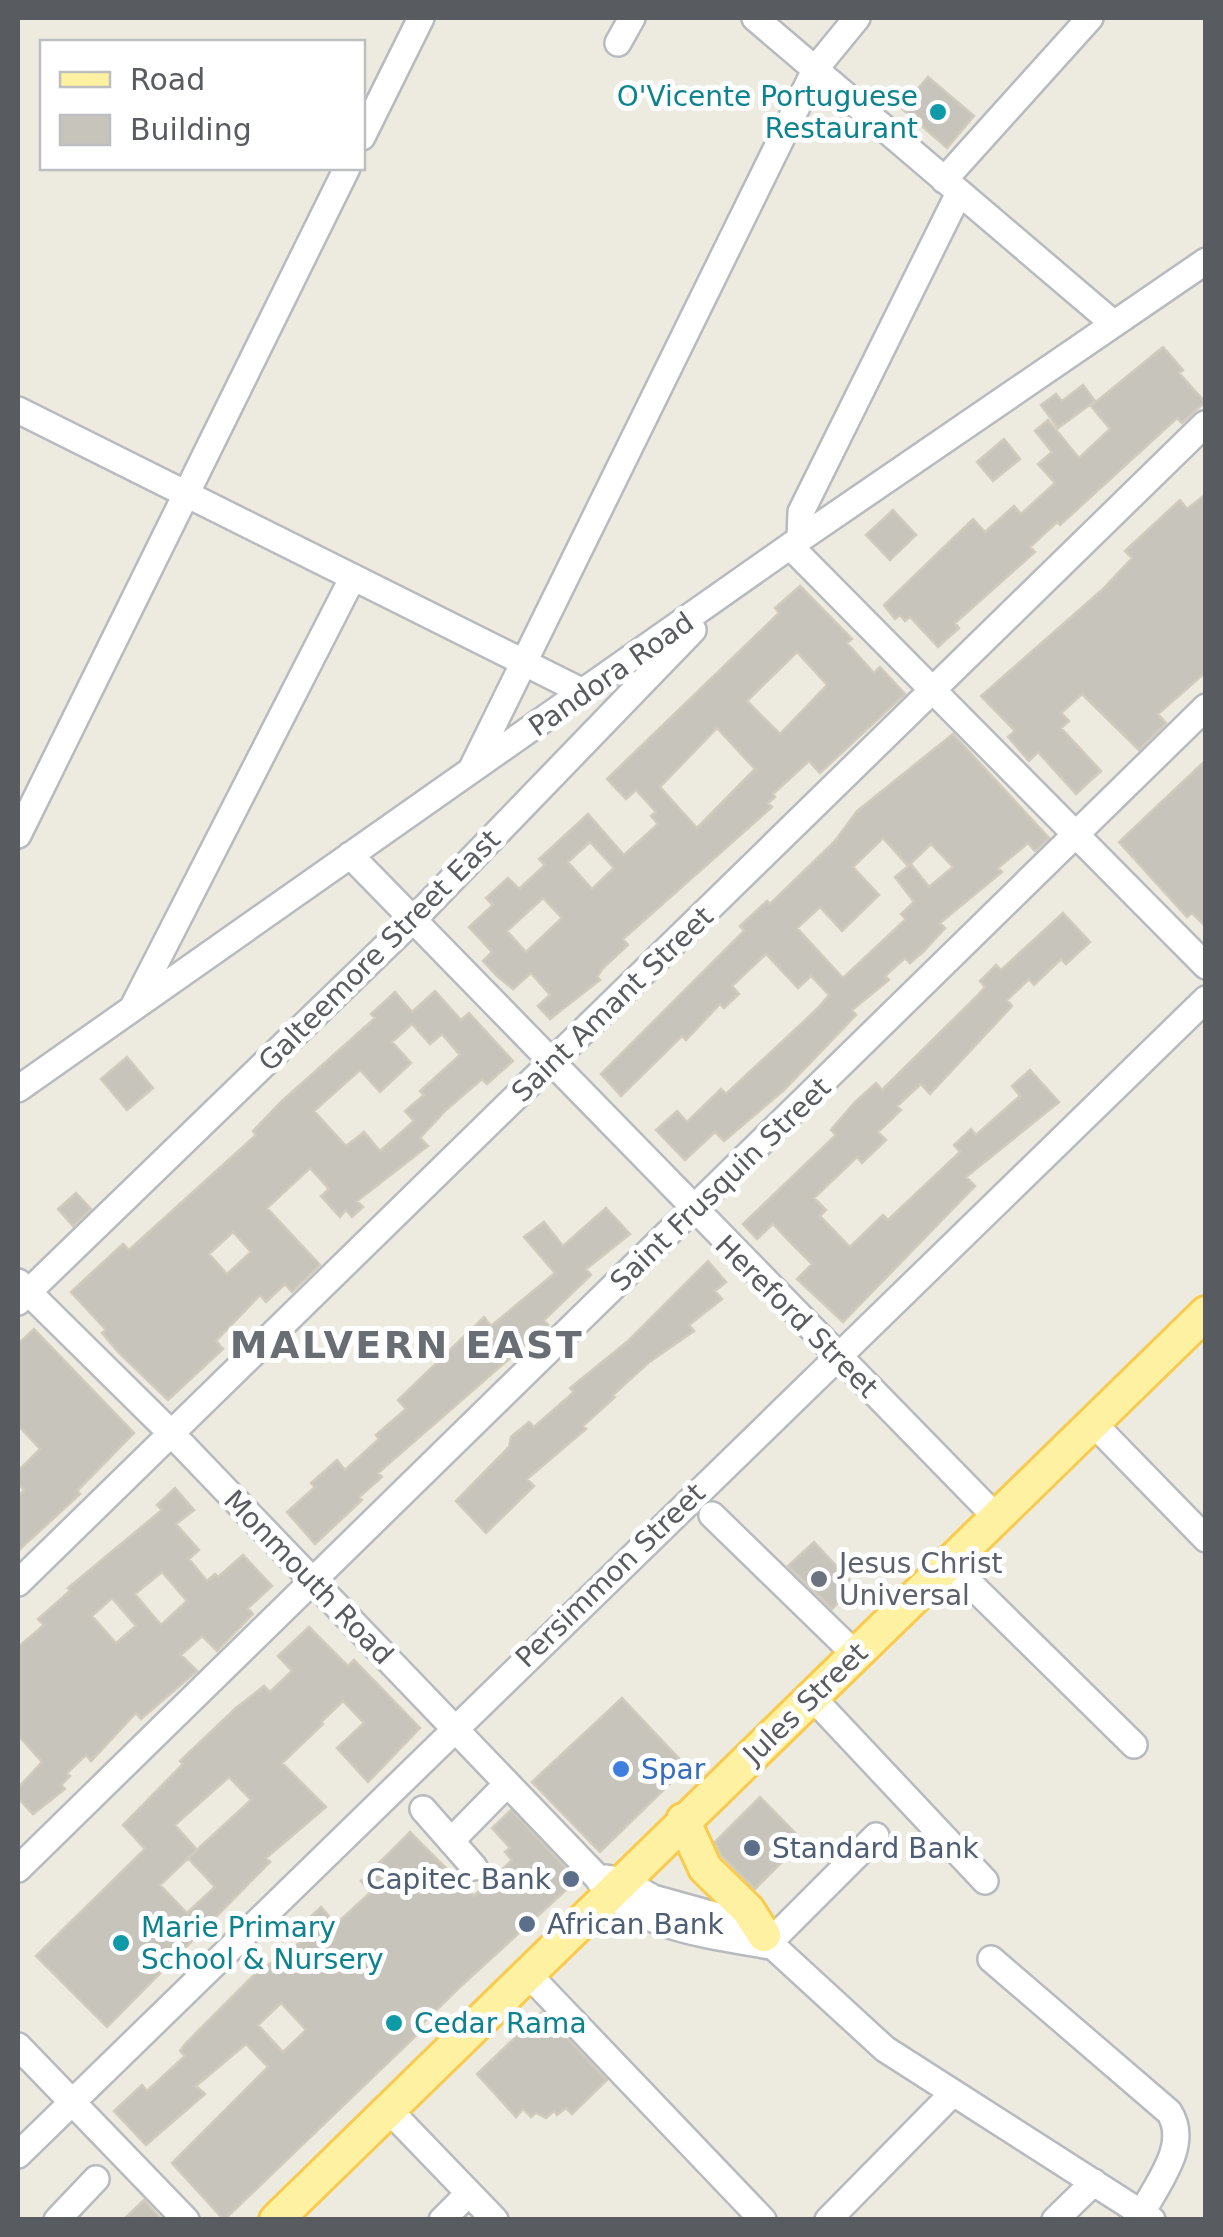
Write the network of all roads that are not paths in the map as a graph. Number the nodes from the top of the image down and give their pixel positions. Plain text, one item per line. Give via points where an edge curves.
1 (421, 18) edge
2 (632, 18) edge
3 (755, 18) edge
4 (857, 18) edge
5 (1090, 18) edge
6 (618, 43) dead end
7 (816, 68) junction
8 (365, 131) edge
9 (347, 170) edge
10 (951, 186) junction
11 (1206, 261) edge
12 (1114, 324) junction
13 (18, 410) edge
14 (1205, 424) edge
15 (187, 493) junction
16 (795, 542) junction
17 (352, 577) junction
18 (732, 590) junction
19 (521, 661) junction
20 (935, 688) junction
21 (584, 692) junction
22 (1206, 707) edge
23 (470, 772) junction
24 (18, 835) edge
25 (1077, 836) junction
26 (350, 856) junction
27 (412, 922) junction
28 (1206, 966) edge
29 (1206, 999) edge
30 (131, 1010) junction
31 (553, 1062) junction
32 (18, 1089) edge
33 (693, 1211) junction
34 (21, 1292) edge
35 (1206, 1312) edge
36 (835, 1355) junction
37 (1094, 1423) junction
38 (170, 1432) junction
39 (712, 1515) dead end
40 (996, 1517) junction
41 (1206, 1539) edge
42 (949, 1563) junction
43 (312, 1582) junction
44 (18, 1583) edge
45 (855, 1654) junction
46 (812, 1696) junction
47 (454, 1728) junction
48 (1134, 1745) dead end
49 (507, 1784) junction
50 (423, 1809) dead end
51 (683, 1820) junction
52 (876, 1836) dead end
53 (450, 1841) junction
54 (474, 1866) dead end
55 (18, 1868) edge
56 (985, 1881) dead end
57 (609, 1884) junction
58 (769, 1941) junction
59 (991, 1959) dead end
60 (528, 1974) junction
61 (18, 2046) edge
62 (954, 2093) junction
63 (72, 2102) junction
64 (389, 2110) junction
65 (18, 2155) edge
66 (96, 2179) dead end
67 (1094, 2182) junction
68 (469, 2193) junction
69 (1147, 2216) edge
70 (57, 2220) edge
71 (186, 2220) edge
72 (276, 2220) edge
73 (442, 2220) edge
74 (494, 2220) edge
75 (763, 2220) edge
76 (828, 2220) edge
77 (1055, 2220) edge

1 - 8 street
2 - 6 street
3 - 7 street
4 - 7 street
5 - 10 street
7 - 10 street
7 - 19 street
9 - 15 street
10 - 12 street
10 - 16 street via 800,512
11 - 12 street, Pandora Road
12 - 16 street, Pandora Road
13 - 15 street
14 - 20 street, Saint Amant Street
15 - 17 street
15 - 24 street
16 - 18 street, Pandora Road
16 - 20 street
17 - 19 street
17 - 30 street
18 - 21 street, Pandora Road
18 - 27 street, Galteemore Street East
19 - 21 street
19 - 23 street
20 - 25 street
20 - 31 street, Saint Amant Street
21 - 23 street, Pandora Road
22 - 25 street, Saint Frusquin Street
23 - 26 street, Pandora Road
25 - 28 street
25 - 33 street, Saint Frusquin Street
26 - 27 street, Hereford Street
26 - 30 street, Pandora Road
27 - 31 street, Hereford Street
27 - 34 street, Galteemore Street East
29 - 36 street, Persimmon Street
30 - 32 street, Pandora Road
31 - 33 street, Hereford Street
31 - 38 street, Saint Amant Street
33 - 36 street, Hereford Street
33 - 43 street, Saint Frusquin Street
34 - 38 street, Monmouth Road
35 - 37 main road, Jules Street
36 - 40 street, Hereford Street
36 - 47 street, Persimmon Street
37 - 40 main road, Jules Street
37 - 41 street
38 - 43 street, Monmouth Road
38 - 44 street, Saint Amant Street
39 - 45 street
40 - 42 main road, Jules Street
42 - 45 main road, Jules Street
42 - 48 street
43 - 47 street, Monmouth Road
43 - 55 street, Saint Frusquin Street
45 - 46 main road, Jules Street
46 - 51 main road, Jules Street
46 - 56 street
47 - 49 street, Monmouth Road
47 - 63 street, Persimmon Street
49 - 53 street
49 - 57 street, Monmouth Road
50 - 53 street
51 - 57 main road, Jules Street
51 - 58 main road via 705,1868
52 - 58 street
53 - 54 street
57 - 58 street via 734,1918
57 - 60 main road, Jules Street
58 - 62 street via 861,2032
59 - 69 street via 1180,2127
60 - 64 main road, Jules Street
60 - 75 street
61 - 63 street
62 - 67 street
62 - 76 street
63 - 65 street, Persimmon Street
63 - 71 street
64 - 68 street
64 - 72 main road, Jules Street
66 - 70 street
67 - 69 street
67 - 77 street
68 - 73 street
68 - 74 street

